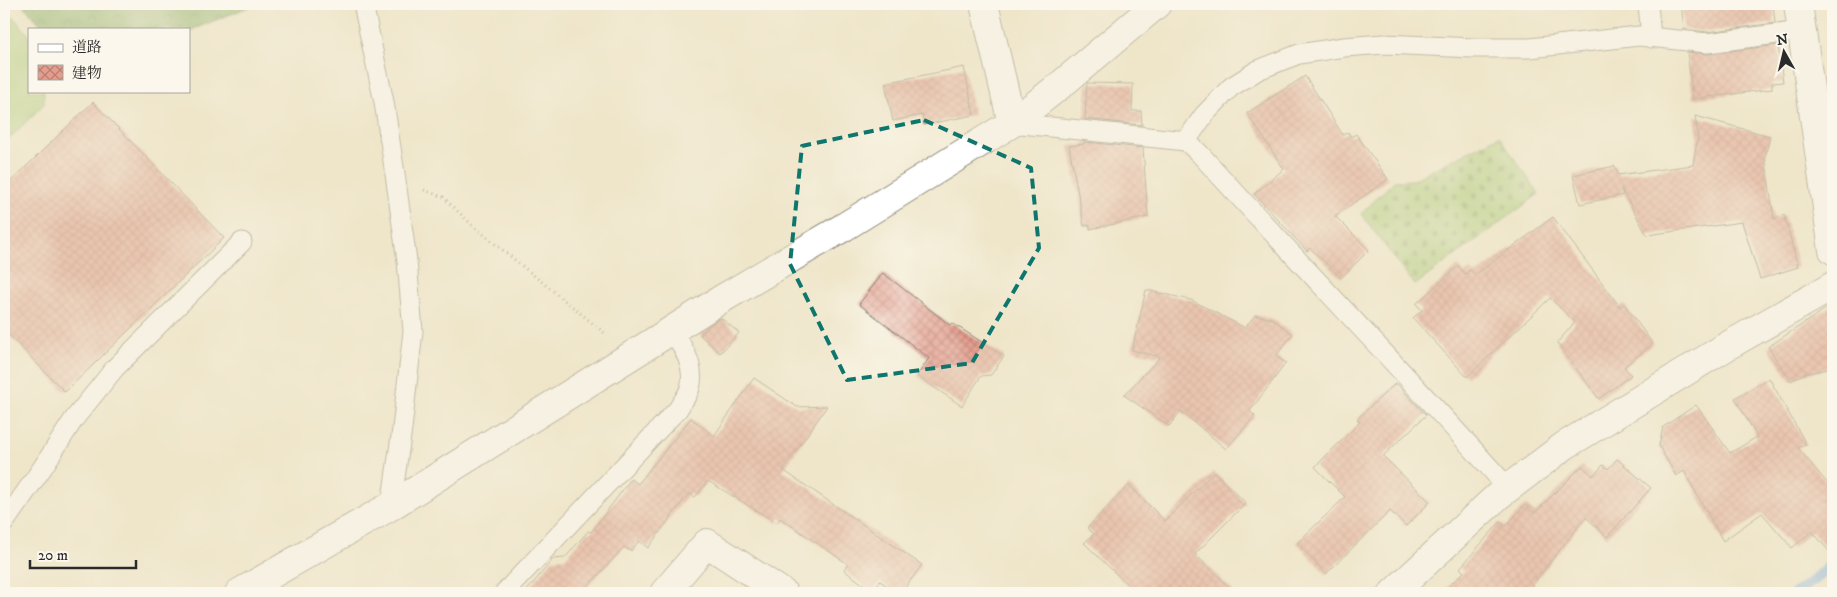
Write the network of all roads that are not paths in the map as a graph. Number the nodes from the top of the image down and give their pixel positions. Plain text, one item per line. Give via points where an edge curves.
1 (363, 4) edge
2 (984, 4) edge
3 (1157, 4) edge
4 (1648, 4) edge
5 (1798, 4) edge
6 (1802, 31) junction
7 (1651, 38) junction
8 (1012, 123) junction
9 (1186, 141) junction
10 (242, 242) dead end
11 (1833, 250) edge
12 (1833, 286) edge
13 (672, 330) junction
14 (1508, 488) junction
15 (390, 506) junction
16 (4, 523) edge
17 (239, 593) edge
18 (504, 593) edge
19 (664, 593) edge
20 (783, 593) edge
21 (1394, 593) edge

1 - 15 lane via 384,102 397,185 413,331
2 - 8 street
3 - 8 street
4 - 7 lane
5 - 6 street
6 - 7 lane via 1707,44
6 - 11 street
7 - 9 lane via 1639,36 1530,48 1384,44 1299,54 1258,70 1231,87 1204,115
8 - 9 lane
8 - 13 street
9 - 14 lane via 1430,400
10 - 16 lane via 115,368 74,419
12 - 14 street via 1564,446
13 - 15 street
13 - 18 lane via 686,351 691,372 690,388 678,409
14 - 21 street
15 - 17 street
19 - 20 street via 707,543

